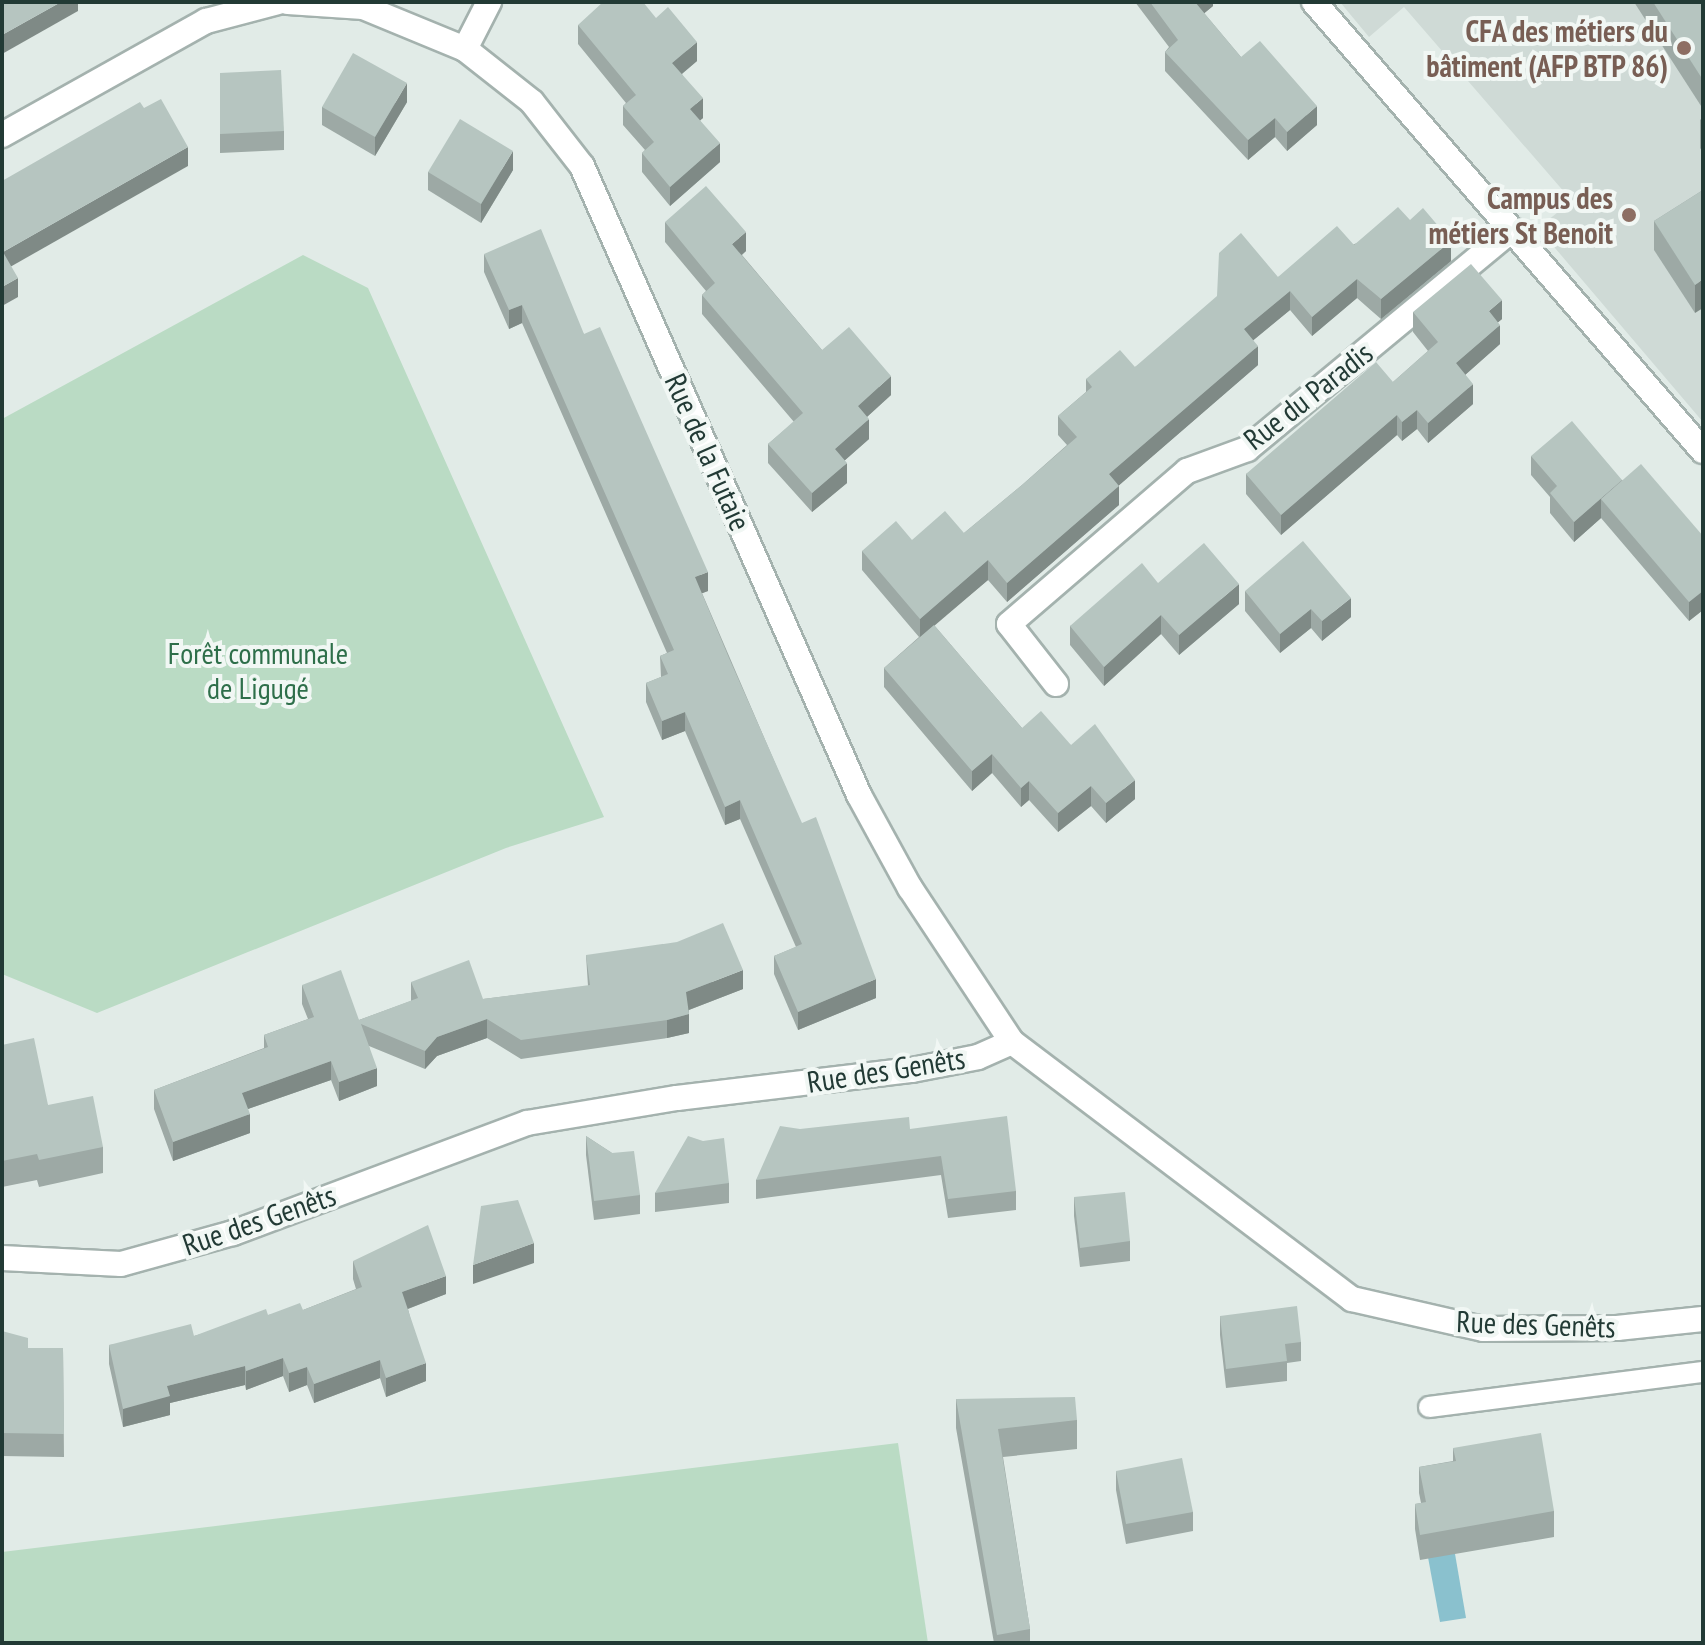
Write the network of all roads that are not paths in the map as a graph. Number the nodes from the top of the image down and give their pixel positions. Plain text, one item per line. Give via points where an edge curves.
1 (278, 2) edge
2 (288, 2) edge
3 (489, 2) edge
4 (1314, 2) edge
5 (465, 49) junction
6 (2, 135) edge
7 (1512, 230) junction
8 (1703, 451) edge
9 (1056, 684) dead end
10 (1012, 1042) junction
11 (2, 1258) edge
12 (1703, 1319) edge
13 (1703, 1372) edge
14 (1429, 1407) dead end

1 - 6 street via 206,21
2 - 5 street, Rue de la Futaie via 363,7
3 - 5 street
4 - 7 street
5 - 10 street, Rue de la Futaie via 532,102 582,166 859,795 910,888
7 - 8 street
7 - 9 street, Rue du Paradis via 1247,449 1187,471 1009,624
10 - 11 street, Rue des Genêts via 978,1057 912,1070 677,1098 527,1123 233,1233 121,1264
10 - 12 street, Rue des Genêts via 1352,1299 1483,1329 1617,1328
13 - 14 lane

